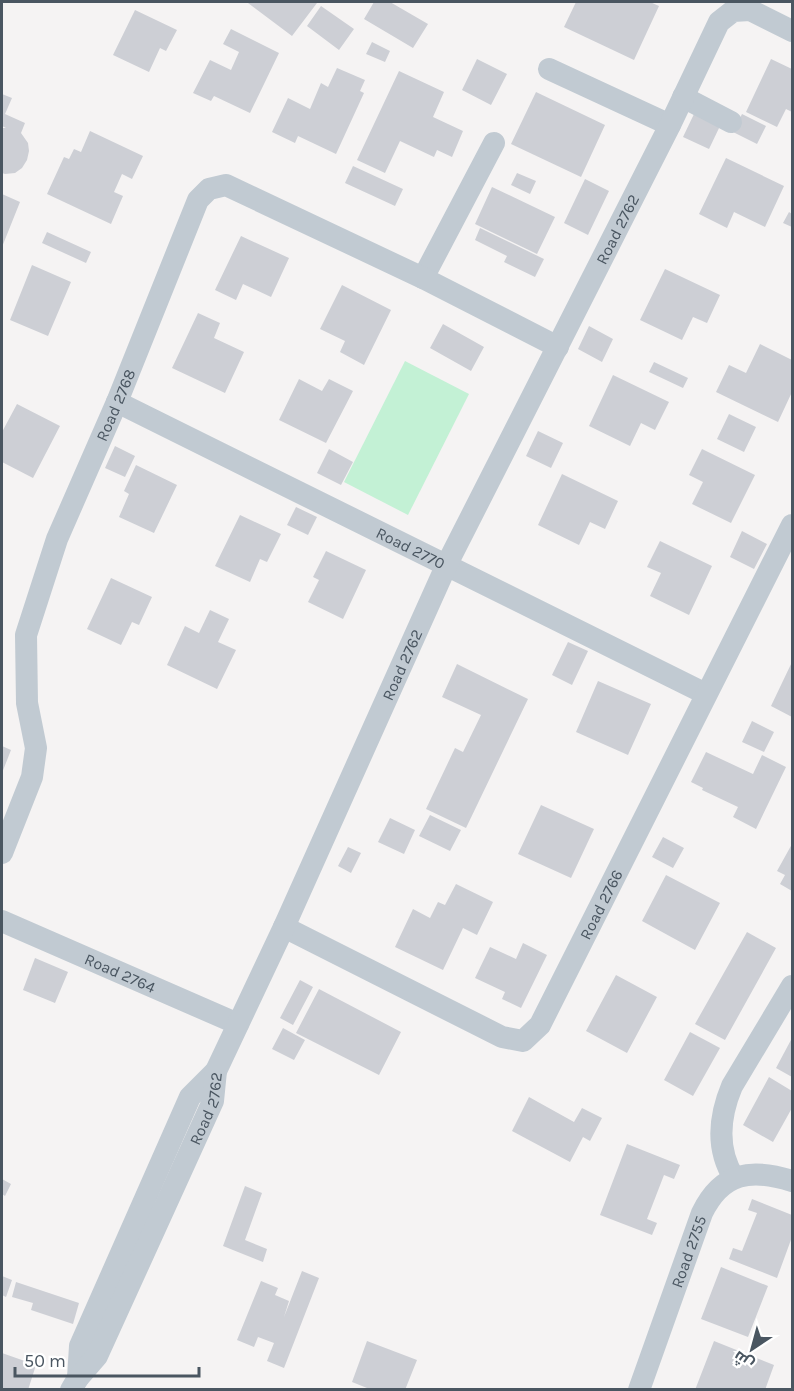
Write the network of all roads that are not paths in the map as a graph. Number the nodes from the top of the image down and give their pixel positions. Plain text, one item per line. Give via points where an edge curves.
1 (792, 31) edge
2 (549, 69) dead end
3 (683, 97) junction
4 (731, 122) dead end
5 (670, 125) junction
6 (494, 143) dead end
7 (423, 278) junction
8 (558, 346) junction
9 (117, 402) junction
10 (792, 525) edge
11 (447, 564) junction
12 (706, 694) junction
13 (2, 853) edge
14 (2, 921) edge
15 (284, 927) junction
16 (792, 986) edge
17 (238, 1024) junction
18 (734, 1178) junction
19 (792, 1179) edge
20 (75, 1384) edge
21 (639, 1389) edge

1 - 3 street, Road 2762 via 750,9 733,11 719,22
2 - 5 street
3 - 4 street
3 - 5 street, Road 2762
5 - 8 street, Road 2762
6 - 7 street
7 - 8 street, Road 2768
7 - 9 street, Road 2768 via 226,185 209,189 198,200
8 - 11 street, Road 2762
9 - 11 street, Road 2770
9 - 13 street, Road 2768 via 57,539 26,635 27,704 36,748 32,777
10 - 12 street, Road 2766
11 - 12 street, Road 2770
11 - 15 street, Road 2762
12 - 15 street, Road 2766 via 540,1025 523,1041 502,1037
14 - 17 street, Road 2764
15 - 17 street, Road 2762
16 - 18 street via 724,1104 722,1142
17 - 20 street, Road 2762 via 216,1071 213,1101 97,1356
18 - 19 street, Road 2755 via 762,1173
18 - 21 street, Road 2755 via 709,1198 702,1213

